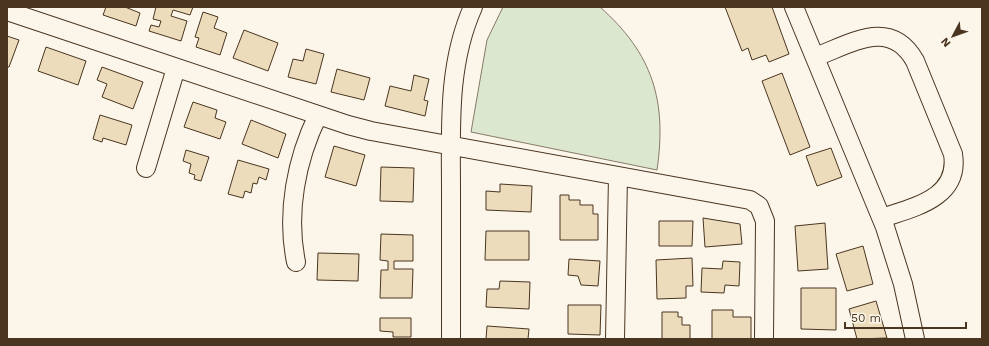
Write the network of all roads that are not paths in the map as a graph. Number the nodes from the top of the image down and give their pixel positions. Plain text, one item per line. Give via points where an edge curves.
1 (473, 7) edge
2 (794, 7) edge
3 (7, 11) edge
4 (815, 57) junction
5 (176, 68) junction
6 (318, 115) junction
7 (451, 147) junction
8 (146, 168) dead end
9 (618, 176) junction
10 (882, 218) junction
11 (296, 262) dead end
12 (451, 339) edge
13 (615, 339) edge
14 (764, 339) edge
15 (916, 339) edge

1 - 7 street via 455,64 451,105
2 - 4 street
3 - 5 street
4 - 10 street
4 - 10 street via 869,38 883,36 900,42 915,61 953,154 954,170 948,184 936,196
5 - 6 street
5 - 8 street
6 - 7 street via 371,131
6 - 11 street via 302,158 293,201 292,231
7 - 9 street
7 - 12 street
9 - 13 street
9 - 14 street via 745,198 759,206 765,225
10 - 15 street via 903,284

